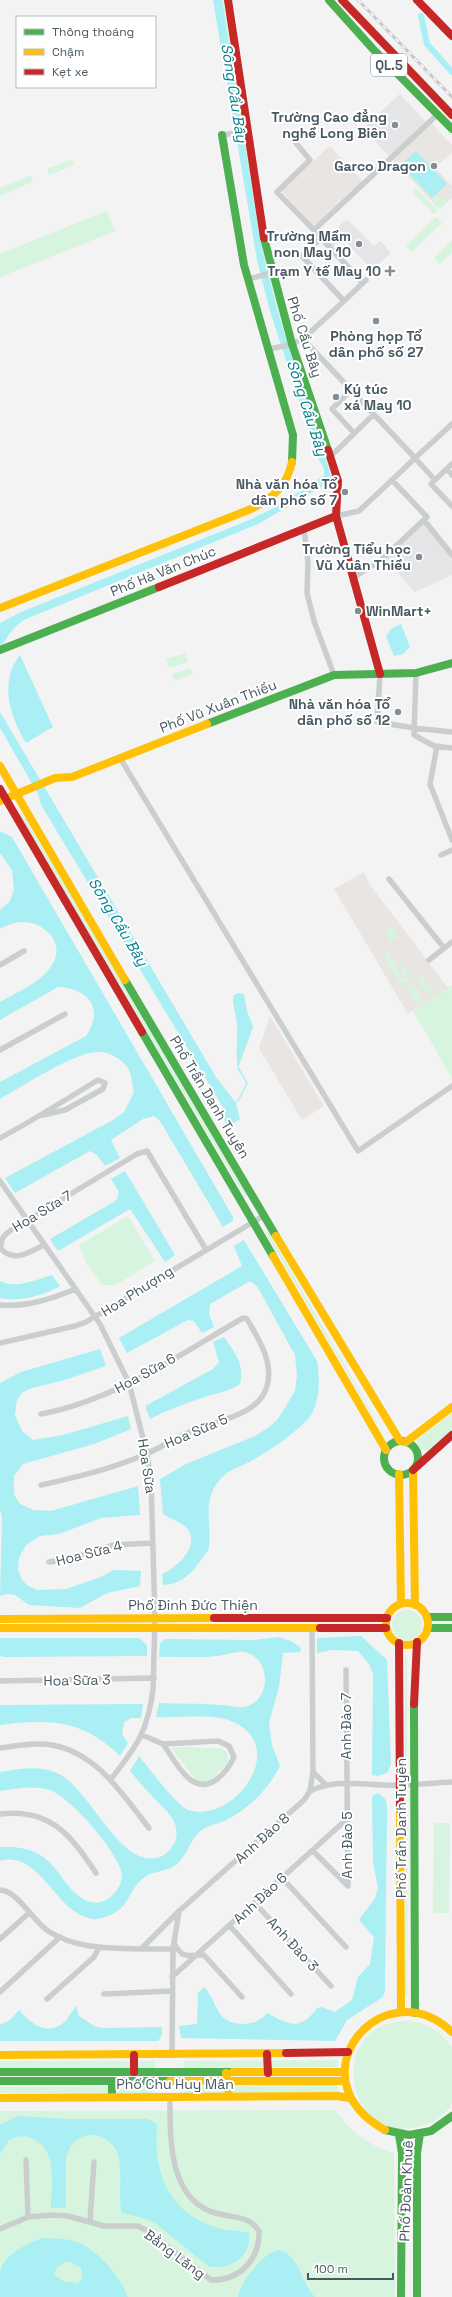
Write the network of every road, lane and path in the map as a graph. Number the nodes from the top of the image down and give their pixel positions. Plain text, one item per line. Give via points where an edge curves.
1 (228, 0) edge
2 (329, 0) edge
3 (342, 0) edge
4 (421, 2) edge
5 (452, 36) edge
6 (438, 114) junction
7 (452, 115) edge
8 (452, 129) edge
9 (247, 131) junction
10 (287, 132) dead end
11 (227, 134) joint
12 (314, 230) junction
13 (321, 238) junction
14 (272, 272) junction
15 (248, 279) junction
16 (344, 300) junction
17 (302, 339) junction
18 (292, 344) junction
19 (273, 349) junction
20 (351, 390) junction
21 (374, 414) junction
22 (452, 424) edge
23 (354, 433) junction
24 (331, 456) junction
25 (415, 458) junction
26 (452, 464) edge
27 (447, 469) junction
28 (452, 475) edge
29 (392, 480) junction
30 (435, 480) junction
31 (452, 506) edge
32 (336, 516) junction
33 (424, 520) junction
34 (304, 529) junction
35 (452, 555) edge
36 (353, 578) junction
37 (0, 608) edge
38 (0, 650) edge
39 (452, 663) edge
40 (416, 672) junction
41 (380, 674) junction
42 (334, 675) junction
43 (414, 728) junction
44 (452, 732) edge
45 (437, 746) junction
46 (452, 748) edge
47 (120, 758) junction
48 (0, 766) edge
49 (0, 789) edge
50 (16, 794) junction
51 (3, 800) edge
52 (452, 840) edge
53 (452, 850) edge
54 (441, 855) dead end
55 (389, 879) dead end
56 (452, 942) edge
57 (444, 948) junction
58 (24, 951) dead end
59 (429, 960) dead end
60 (0, 965) edge
61 (65, 1014) dead end
62 (0, 1050) edge
63 (452, 1086) edge
64 (43, 1115) junction
65 (0, 1138) edge
66 (0, 1181) edge
67 (265, 1214) junction
68 (27, 1220) junction
69 (252, 1222) junction
70 (44, 1245) junction
71 (205, 1248) junction
72 (76, 1289) junction
73 (0, 1305) edge
74 (95, 1317) junction
75 (243, 1318) joint
76 (0, 1343) edge
77 (129, 1383) junction
78 (452, 1407) edge
79 (41, 1414) dead end
80 (452, 1435) edge
81 (403, 1441) junction
82 (386, 1450) junction
83 (147, 1454) junction
84 (413, 1470) junction
85 (399, 1474) junction
86 (42, 1485) dead end
87 (153, 1543) junction
88 (49, 1562) dead end
89 (401, 1604) junction
90 (415, 1605) junction
91 (427, 1617) junction
92 (155, 1618) junction
93 (333, 1618) junction
94 (387, 1618) junction
95 (452, 1618) edge
96 (0, 1619) edge
97 (312, 1627) junction
98 (333, 1627) junction
99 (0, 1628) edge
100 (155, 1628) junction
101 (386, 1628) junction
102 (428, 1628) junction
103 (452, 1628) edge
104 (417, 1642) junction
105 (399, 1643) junction
106 (346, 1670) dead end
107 (154, 1678) junction
108 (0, 1681) edge
109 (142, 1735) junction
110 (163, 1744) junction
111 (0, 1748) edge
112 (313, 1772) junction
113 (111, 1779) junction
114 (347, 1782) junction
115 (452, 1782) edge
116 (325, 1784) junction
117 (398, 1785) junction
118 (415, 1785) junction
119 (310, 1791) junction
120 (0, 1814) edge
121 (347, 1819) junction
122 (149, 1828) dead end
123 (313, 1851) junction
124 (96, 1872) dead end
125 (282, 1878) junction
126 (0, 1890) edge
127 (255, 1903) junction
128 (179, 1911) junction
129 (29, 1913) junction
130 (230, 1926) junction
131 (60, 1937) junction
132 (0, 1939) edge
133 (173, 1946) junction
134 (346, 1947) dead end
135 (99, 1948) junction
136 (141, 1948) junction
137 (198, 1955) junction
138 (172, 1977) junction
139 (331, 1986) dead end
140 (172, 1990) junction
141 (0, 1992) edge
142 (104, 1994) dead end
143 (291, 1994) dead end
144 (242, 1997) dead end
145 (47, 1999) dead end
146 (401, 2012) junction
147 (415, 2013) junction
148 (452, 2032) edge
149 (348, 2052) junction
150 (267, 2054) junction
151 (0, 2055) edge
152 (134, 2055) junction
153 (172, 2055) junction
154 (0, 2072) edge
155 (134, 2072) junction
156 (268, 2072) junction
157 (345, 2072) junction
158 (227, 2077) junction
159 (0, 2081) edge
160 (112, 2081) junction
161 (345, 2081) junction
162 (229, 2096) junction
163 (0, 2098) edge
164 (112, 2098) junction
165 (170, 2098) junction
166 (349, 2098) junction
167 (452, 2116) edge
168 (420, 2134) junction
169 (399, 2135) junction
170 (26, 2160) dead end
171 (94, 2162) dead end
172 (28, 2217) junction
173 (90, 2221) junction
174 (0, 2229) edge
175 (401, 2297) edge
176 (417, 2297) edge

1 - 9 main road, Phố Cầu Bây
2 - 6 main road, QL.5 via 373,49
3 - 7 main road, QL.5
4 - 5 main road
6 - 8 main road, QL.5
6 - 12 street
9 - 11 street
9 - 14 main road, Phố Cầu Bây via 263,234
10 - 12 street via 310,160 277,192
11 - 15 main road
12 - 13 street
13 - 16 street via 302,256
13 - 16 street via 364,282
14 - 15 street
14 - 18 main road, Phố Cầu Bây
15 - 19 main road
16 - 17 street
17 - 18 street
17 - 20 street
18 - 19 street
18 - 24 main road, Phố Cầu Bây
19 - 37 main road via 293,435 293,463 286,483 279,493 251,509
20 - 21 street
20 - 23 street via 332,409
21 - 23 street
21 - 25 street
22 - 25 street
23 - 24 street
24 - 32 main road, Phố Cầu Bây via 338,481
25 - 29 street
25 - 30 street
26 - 27 street
27 - 28 street
27 - 30 street
29 - 32 street via 360,511
29 - 33 street via 427,517
30 - 31 street via 431,484
32 - 34 main road, Phố Hà Văn Chúc
32 - 36 main road, Phố Cầu Bây
33 - 35 street
33 - 36 street via 381,560
34 - 38 main road, Phố Hà Văn Chúc
34 - 42 street via 308,563 307,593 314,621
36 - 41 main road, Phố Cầu Bây
39 - 40 main road, Phố Vũ Xuân Thiều
40 - 41 main road, Phố Vũ Xuân Thiều
40 - 43 street
41 - 42 main road, Phố Vũ Xuân Thiều
41 - 43 street via 377,722
42 - 47 main road, Phố Vũ Xuân Thiều
43 - 44 street
43 - 45 street via 415,736
45 - 46 street
45 - 52 street via 430,784
47 - 50 main road, Phố Vũ Xuân Thiều via 72,777 58,777 46,781
47 - 63 street via 358,1151
48 - 50 main road, Phố Trần Danh Tuyên
49 - 51 main road, Phố Trần Danh Tuyên
50 - 51 main road, Phố Vũ Xuân Thiều
50 - 67 main road, Phố Trần Danh Tuyên
51 - 69 main road, Phố Trần Danh Tuyên
53 - 54 street
55 - 57 street
56 - 57 street
57 - 59 street
58 - 60 street
61 - 62 street
64 - 64 street via 65,1110 103,1089 105,1083 98,1080 59,1102
64 - 65 street
66 - 68 street, Hoa Sữa
67 - 69 street, Hoa Phượng
67 - 81 main road, Phố Trần Danh Tuyên via 334,1334
68 - 70 street, Hoa Sữa
68 - 70 street, Hoa Sữa 7 via 6,1233 1,1239 1,1249 18,1257
68 - 71 street, Hoa Sữa 7 via 141,1152 147,1151
69 - 71 street, Hoa Phượng
69 - 82 main road, Phố Trần Danh Tuyên
70 - 72 street, Hoa Sữa
71 - 74 street, Hoa Phượng
72 - 73 street via 37,1302
72 - 74 street, Hoa Sữa
74 - 76 street, Hoa Phượng via 75,1326
74 - 77 street, Hoa Sữa
75 - 77 street, Hoa Sữa 6
75 - 83 street, Hoa Sữa 5 via 247,1319 266,1356 269,1377 262,1397 248,1410 192,1431
77 - 79 street, Hoa Sữa 6 via 99,1397
77 - 83 street, Hoa Sữa
78 - 81 main road
80 - 84 main road
81 - 82 main road via 392,1443
81 - 84 main road via 413,1446 417,1453 417,1463
82 - 85 main road via 386,1465 392,1472
83 - 86 street, Hoa Sữa 5 via 110,1468
83 - 87 street, Hoa Sữa via 151,1481
84 - 85 main road
84 - 90 main road
85 - 89 main road
87 - 88 street, Hoa Sữa 4 via 113,1545 69,1559
87 - 92 street, Hoa Sữa
89 - 90 main road
89 - 94 main road via 393,1609
90 - 91 main road
91 - 95 main road
91 - 102 main road
92 - 93 main road, Phố Đinh Đức Thiện
92 - 96 main road, Phố Đinh Đức Thiện
92 - 100 street, Hoa Sữa
93 - 94 main road, Phố Đinh Đức Thiện
93 - 98 main road
94 - 101 main road
97 - 98 main road, Phố Đinh Đức Thiện
97 - 100 main road, Phố Đinh Đức Thiện
97 - 112 street
98 - 101 main road, Phố Đinh Đức Thiện
99 - 100 main road, Phố Đinh Đức Thiện
100 - 107 street, Hoa Sữa
101 - 105 main road via 390,1637
102 - 103 main road
102 - 104 main road
104 - 105 main road via 408,1645
104 - 118 main road, Phố Trần Danh Tuyên via 414,1676
105 - 117 main road, Phố Trần Danh Tuyên
106 - 114 street, Anh Đào 7
107 - 108 street, Hoa Sữa 3
107 - 109 street, Hoa Sữa via 151,1708
109 - 110 street
109 - 113 street, Hoa Sữa via 136,1747
110 - 110 street via 190,1780 199,1786 208,1785 224,1774 234,1757 229,1746 218,1741
111 - 113 street via 39,1744 61,1747 82,1757
112 - 116 street
112 - 119 street
113 - 122 street
114 - 116 street
114 - 117 street
114 - 121 street, Anh Đào 5
115 - 118 street
116 - 119 street
117 - 118 street
117 - 146 main road, Phố Trần Danh Tuyên
118 - 147 main road, Phố Trần Danh Tuyên
119 - 128 street, Anh Đào 8 via 301,1802
120 - 124 street via 25,1814 40,1817 56,1825 70,1836
121 - 123 street, Anh Đào 6
121 - 123 street, Anh Đào 5 via 348,1886
123 - 125 street, Anh Đào 6
125 - 127 street, Anh Đào 6
125 - 134 street
126 - 129 street via 13,1894
127 - 130 street, Anh Đào 6
127 - 139 street, Anh Đào 3
128 - 133 street
128 - 136 street, Anh Đào 8
129 - 131 street via 48,1931
129 - 132 street
130 - 137 street, Anh Đào 6
130 - 143 street
131 - 135 street via 88,1947
131 - 141 street
133 - 136 street
133 - 137 street via 185,1956
133 - 138 street
135 - 136 street
135 - 145 street via 94,1957
137 - 138 street, Anh Đào 6
137 - 144 street via 204,1955
138 - 140 street
140 - 142 street
140 - 153 street
146 - 147 main road
146 - 149 main road via 373,2021 358,2035
147 - 148 main road via 436,2020
149 - 150 main road, Phố Chu Huy Mân
149 - 157 main road
150 - 153 main road, Phố Chu Huy Mân
150 - 156 main road
151 - 152 main road, Phố Chu Huy Mân
152 - 153 main road, Phố Chu Huy Mân
152 - 155 main road
154 - 155 main road, Phố Chu Huy Mân
155 - 158 main road, Phố Chu Huy Mân
156 - 157 main road, Phố Chu Huy Mân
156 - 158 main road, Phố Chu Huy Mân
157 - 161 main road
158 - 160 main road, Phố Chu Huy Mân
158 - 161 main road, Phố Chu Huy Mân
158 - 162 main road
159 - 160 main road, Phố Chu Huy Mân
160 - 164 main road
161 - 166 main road
162 - 165 main road, Phố Chu Huy Mân
162 - 166 main road, Phố Chu Huy Mân
163 - 164 main road, Phố Chu Huy Mân
164 - 165 main road, Phố Chu Huy Mân
165 - 173 street, Bằng Lăng via 172,2156 176,2173 183,2187 204,2208 254,2223 259,2231 257,2250 247,2266 234,2276 211,2280 146,2230 129,2225 104,2226
166 - 169 main road via 369,2123 378,2129
167 - 168 main road via 439,2126
168 - 169 main road
168 - 176 main road, Phố Đoàn Khuê via 417,2153
169 - 175 main road, Phố Đoàn Khuê via 402,2153
170 - 172 street
171 - 173 street
172 - 173 street, Bằng Lăng via 52,2215
172 - 174 street, Bằng Lăng

